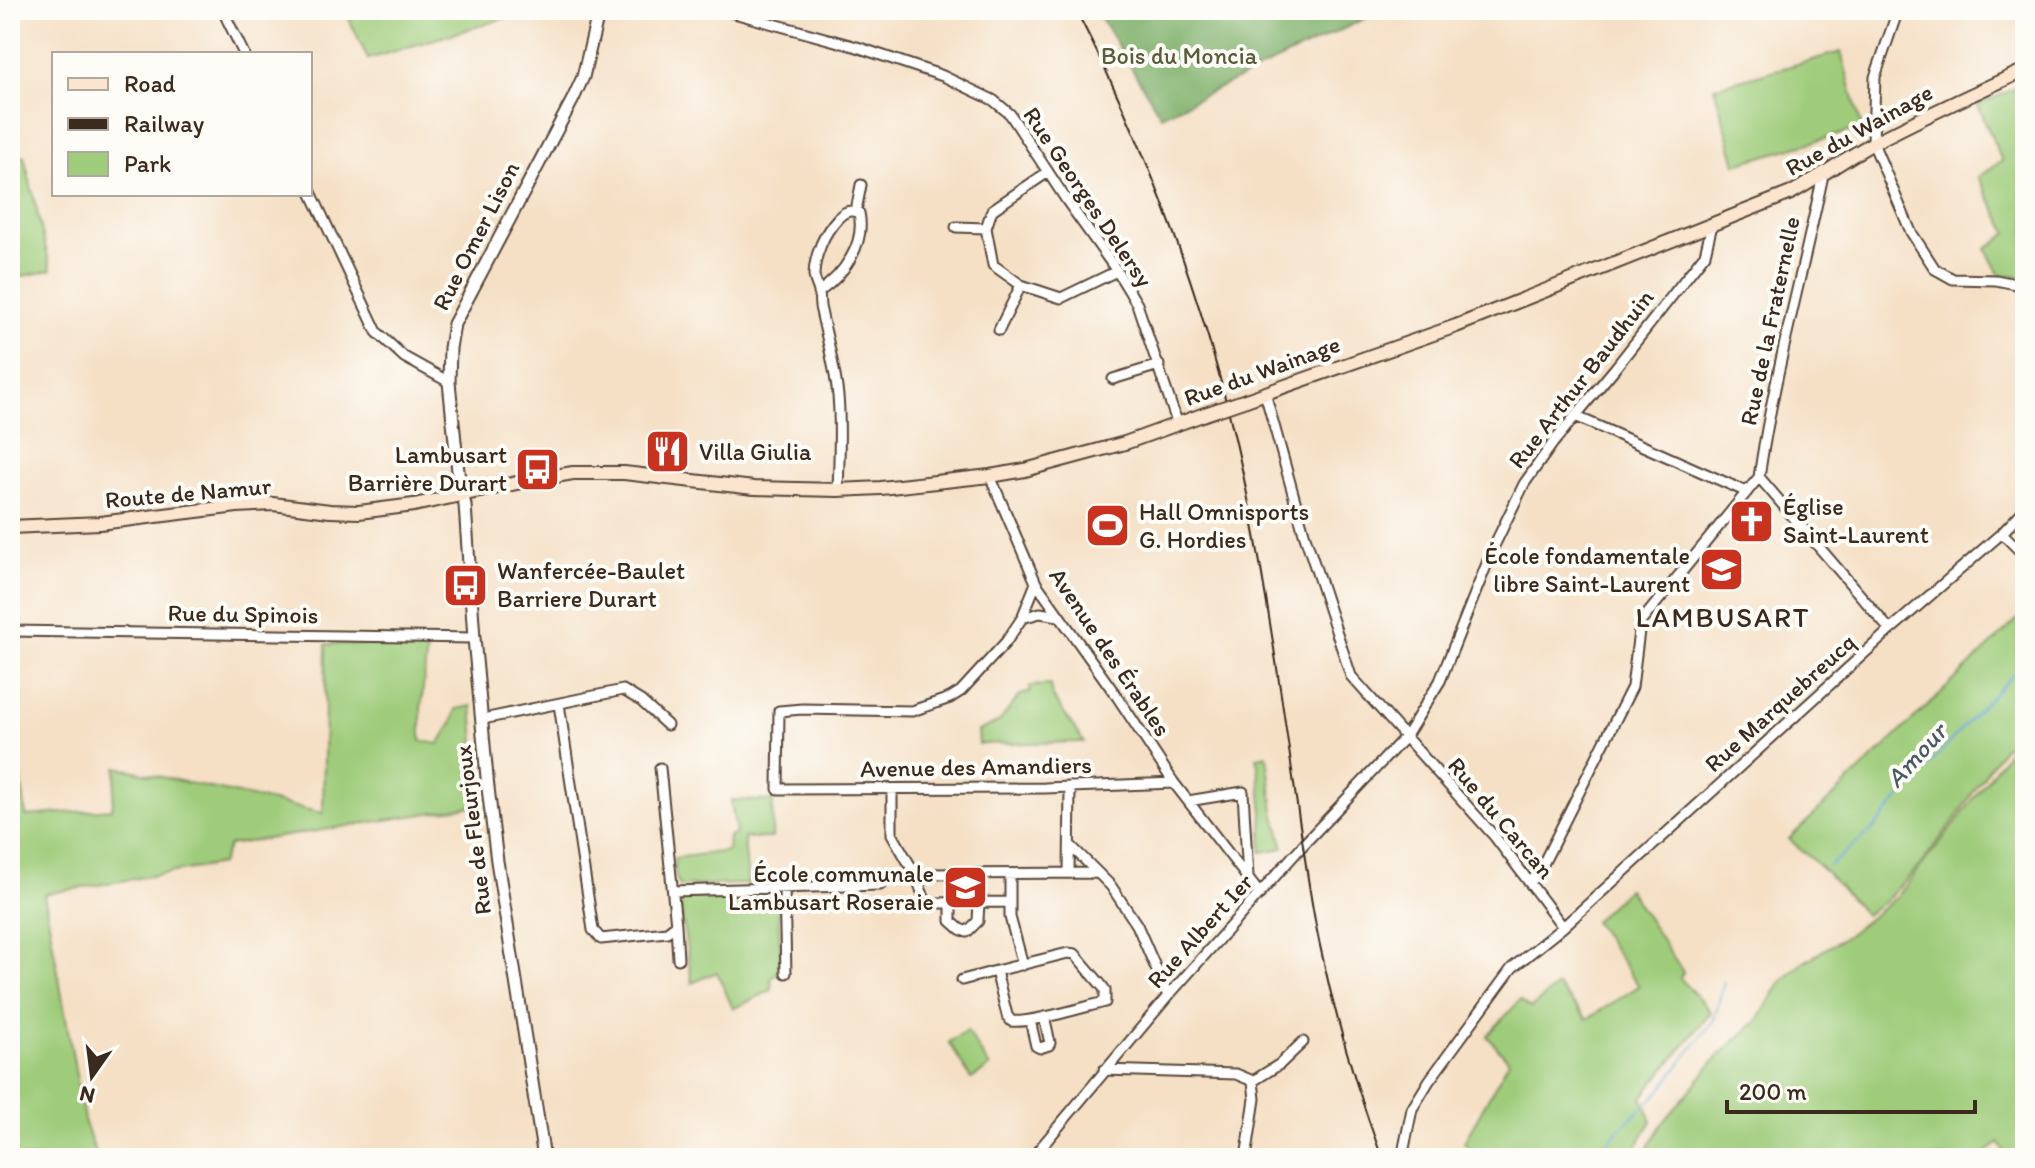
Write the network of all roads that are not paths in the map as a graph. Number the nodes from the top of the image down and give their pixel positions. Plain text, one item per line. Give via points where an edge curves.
1 (599, 10) edge
2 (723, 10) edge
3 (1898, 10) edge
4 (223, 11) edge
5 (243, 52) edge
6 (2025, 70) edge
7 (1873, 143) junction
8 (1048, 172) junction
9 (1823, 175) junction
10 (861, 185) dead end
11 (312, 194) edge
12 (856, 211) junction
13 (1712, 225) junction
14 (956, 227) dead end
15 (986, 228) junction
16 (1117, 271) junction
17 (1021, 285) junction
18 (2025, 286) edge
19 (819, 292) junction
20 (999, 330) dead end
21 (1159, 365) junction
22 (1113, 379) dead end
23 (449, 382) junction
24 (1265, 393) junction
25 (1575, 416) junction
26 (1178, 425) junction
27 (990, 476) junction
28 (1759, 477) junction
29 (838, 490) junction
30 (1747, 492) junction
31 (463, 494) junction
32 (2025, 509) edge
33 (10, 527) edge
34 (2002, 533) junction
35 (2025, 556) edge
36 (1036, 583) junction
37 (1059, 616) junction
38 (1022, 618) junction
39 (1890, 630) junction
40 (10, 631) edge
41 (474, 638) junction
42 (559, 704) junction
43 (483, 719) junction
44 (667, 725) dead end
45 (1406, 736) junction
46 (660, 768) dead end
47 (1174, 783) junction
48 (1070, 787) junction
49 (892, 789) junction
50 (1188, 801) junction
51 (1071, 846) junction
52 (1069, 873) junction
53 (1098, 873) junction
54 (915, 874) junction
55 (1010, 874) junction
56 (1248, 878) junction
57 (887, 880) dead end
58 (1531, 882) junction
59 (784, 888) junction
60 (673, 891) junction
61 (1260, 894) junction
62 (951, 902) junction
63 (979, 902) junction
64 (1010, 902) junction
65 (676, 925) junction
66 (1563, 927) junction
67 (678, 959) dead end
68 (1023, 965) junction
69 (996, 971) junction
70 (786, 973) dead end
71 (962, 980) dead end
72 (1168, 996) junction
73 (1044, 1017) junction
74 (1030, 1020) junction
75 (1303, 1042) dead end
76 (1104, 1070) junction
77 (1253, 1081) junction
78 (544, 1158) edge
79 (1032, 1158) edge
80 (1246, 1158) edge
81 (1402, 1158) edge

1 - 23 street, Rue Omer Lison via 573,99 454,324
2 - 8 street, Rue Georges Delersy via 870,51 993,100 1010,114
3 - 7 street via 1875,77
4 - 5 street
6 - 7 main road, Rue du Wainage
7 - 9 main road, Rue du Wainage
7 - 18 street via 1911,232 1935,269 1953,279
8 - 15 street via 992,210
8 - 16 street, Rue Georges Delersy
9 - 13 main road, Rue du Wainage
9 - 28 street, Rue de la Fraternelle
10 - 12 street
11 - 23 street via 377,332 404,357
12 - 19 street via 861,221 852,255
12 - 19 street via 840,216 822,241 814,270
13 - 24 main road, Rue du Wainage via 1456,326
13 - 25 street, Rue Arthur Baudhuin via 1705,254
14 - 15 street
15 - 17 street via 993,265
16 - 17 street via 1061,298
16 - 21 street, Rue Georges Delersy via 1137,304
17 - 20 street
19 - 29 street via 838,395
21 - 22 street
21 - 26 street, Rue Georges Delersy
23 - 31 street, Rue Omer Lison
24 - 26 main road, Rue du Wainage, bridge
24 - 45 street, Rue du Carcan via 1351,676
25 - 30 street
25 - 45 street, Rue Arthur Baudhuin via 1517,497 1440,681
26 - 27 main road, Rue du Wainage
27 - 29 main road, Rue du Wainage
27 - 36 street, Avenue des Érables
28 - 30 street
28 - 39 street
29 - 31 main road, Rue du Wainage via 573,473
30 - 58 street via 1640,623 1632,687
31 - 33 main road, Route de Namur via 359,512 261,504 100,523
31 - 41 street, Rue de Fleurjoux
32 - 34 street, Rue Marquebreucq
34 - 35 street
34 - 39 street, Rue Marquebreucq
36 - 37 street, Avenue des Érables
36 - 38 street
37 - 38 street via 1040,613
37 - 47 street, Avenue des Érables
38 - 49 street, Avenue des Amandiers via 980,671 950,698 912,711 779,711 778,789
39 - 66 street, Rue Marquebreucq
40 - 41 street, Rue du Spinois
41 - 43 street, Rue de Fleurjoux
42 - 43 street
42 - 44 street via 623,690
42 - 65 street via 593,930 601,939 667,932
43 - 78 street, Rue de Fleurjoux via 497,861
45 - 58 street, Rue du Carcan
45 - 61 street, Rue Albert Ier
46 - 60 street
47 - 48 street, Avenue des Amandiers
47 - 50 street, Avenue des Érables
48 - 49 street, Avenue des Amandiers
48 - 51 street
49 - 54 street via 892,834
50 - 56 street, Avenue des Érables
50 - 56 street via 1243,792
51 - 52 street
51 - 53 street
52 - 53 street
52 - 55 street
53 - 72 street via 1137,925
54 - 55 street
54 - 62 street via 925,900
55 - 64 street
56 - 61 street, Avenue des Érables
57 - 59 street via 880,885
58 - 66 street, Rue du Carcan
59 - 60 street
59 - 70 street
60 - 65 street
61 - 72 street, Rue Albert Ier
62 - 63 street
62 - 63 street via 951,921 967,932 978,921
63 - 64 street
64 - 68 street
65 - 67 street
66 - 81 street, Rue Marquebreucq via 1512,968 1429,1081 1412,1109
68 - 69 street
68 - 73 street via 1073,953 1105,990 1105,1002
69 - 71 street
69 - 74 street via 1008,1018
72 - 76 street, Rue Albert Ier
73 - 74 street
73 - 74 street via 1050,1043 1040,1048
75 - 77 street
76 - 77 street via 1236,1074
76 - 79 street, Rue Albert Ier
77 - 80 street

